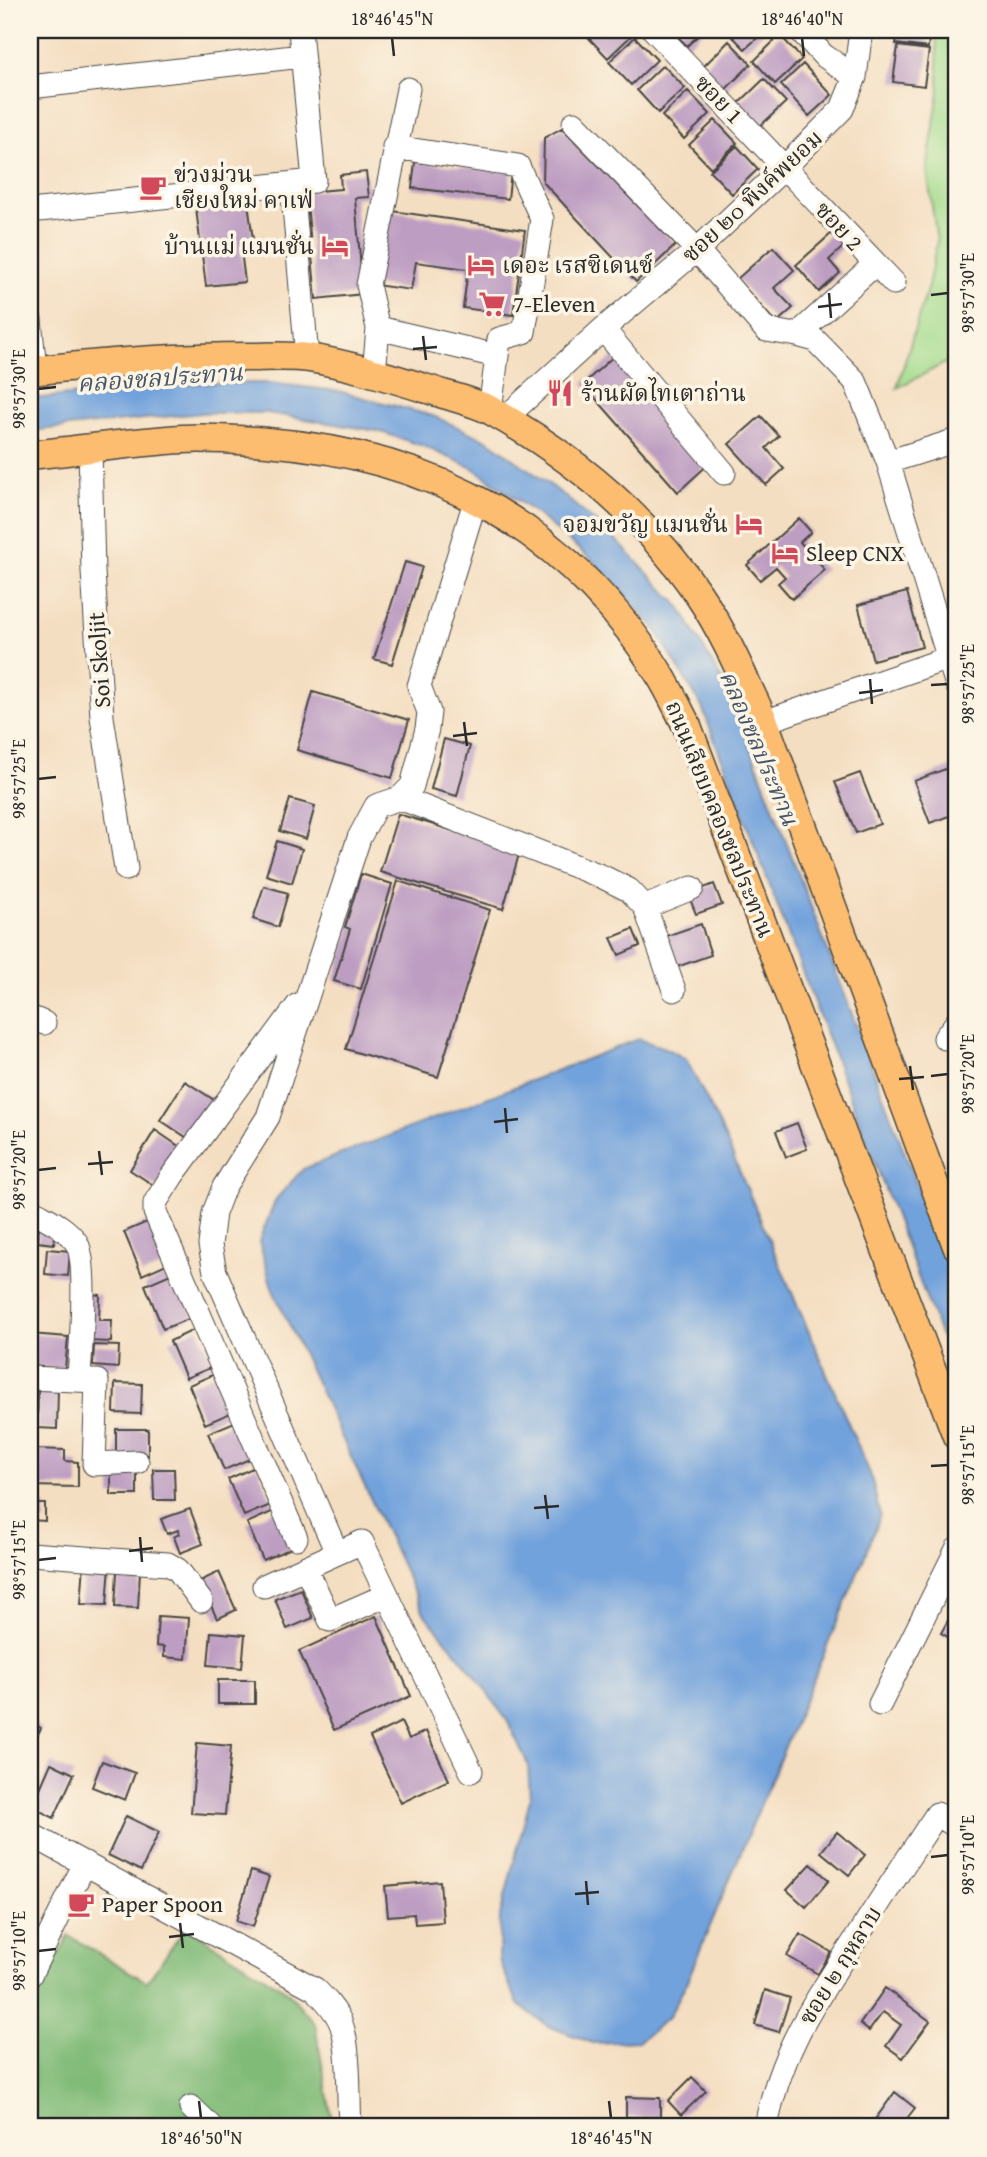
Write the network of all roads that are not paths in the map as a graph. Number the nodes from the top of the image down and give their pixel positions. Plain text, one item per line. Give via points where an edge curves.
1 (300, 30) edge
2 (654, 30) edge
3 (800, 30) edge
4 (861, 30) edge
5 (302, 56) junction
6 (855, 77) junction
7 (30, 87) edge
8 (408, 89) dead end
9 (574, 123) dead end
10 (394, 148) junction
11 (785, 167) junction
12 (292, 183) junction
13 (30, 211) edge
14 (697, 250) junction
15 (875, 264) junction
16 (894, 283) dead end
17 (30, 320) edge
18 (378, 328) junction
19 (603, 329) junction
20 (797, 335) junction
21 (497, 356) junction
22 (307, 358) junction
23 (33, 370) edge
24 (374, 373) junction
25 (497, 414) junction
26 (957, 440) edge
27 (90, 449) junction
28 (30, 454) edge
29 (888, 463) junction
30 (724, 473) dead end
31 (476, 498) junction
32 (953, 656) edge
33 (957, 685) edge
34 (764, 722) junction
35 (400, 798) junction
36 (126, 869) dead end
37 (692, 888) dead end
38 (645, 907) junction
39 (310, 989) junction
40 (674, 990) dead end
41 (37, 1213) dead end
42 (957, 1246) edge
43 (30, 1378) edge
44 (79, 1379) junction
45 (957, 1436) edge
46 (137, 1462) dead end
47 (296, 1538) dead end
48 (957, 1549) edge
49 (337, 1553) junction
50 (30, 1554) edge
51 (306, 1568) junction
52 (264, 1587) dead end
53 (387, 1595) junction
54 (201, 1601) dead end
55 (880, 1704) dead end
56 (471, 1771) dead end
57 (957, 1827) edge
58 (30, 1834) edge
59 (85, 1863) junction
60 (30, 1975) edge
61 (191, 2107) dead end
62 (211, 2127) edge
63 (349, 2127) edge
64 (766, 2127) edge

1 - 5 street
2 - 11 street, ซอย 1
3 - 6 street via 823,55
4 - 6 street, ซอย ๒๐ พิงค์พยอม
5 - 7 street
5 - 12 street via 314,181
6 - 11 street, ซอย ๒๐ พิงค์พยอม via 842,109
8 - 10 street
9 - 14 street
10 - 18 street via 368,285
10 - 21 street via 519,166 542,219 524,332 499,339
11 - 14 street, ซอย ๒๐ พิงค์พยอม
11 - 15 street, ซอย 2
12 - 13 street
12 - 22 street
14 - 19 street, ซอย ๒๐ พิงค์พยอม
14 - 20 street via 766,331
15 - 16 street, ซอย 2
15 - 20 street
17 - 23 street
18 - 21 street
18 - 24 street
19 - 25 street, ซอย ๒๐ พิงค์พยอม
19 - 30 street
20 - 29 street via 815,340 855,381
21 - 25 street
22 - 23 main road via 152,359
22 - 24 main road
24 - 25 main road
25 - 34 main road via 589,475 660,544 699,596
26 - 29 street
27 - 28 main road, ถนนเลียบคลองชลประทาน
27 - 31 main road, ถนนเลียบคลองชลประทาน via 184,439 302,445 376,459
27 - 36 street, Soi Skoljit via 102,718
29 - 32 street
31 - 35 street via 419,686 429,712 427,729 412,786
31 - 45 main road, ถนนเลียบคลองชลประทาน via 530,530 582,575 628,627 661,675 687,726
32 - 33 street
32 - 34 street
34 - 42 main road
35 - 38 street via 603,877 629,890
35 - 39 street via 376,806 359,838
37 - 38 street
38 - 40 street
39 - 47 street via 155,1203
39 - 49 street via 268,1117 224,1186 210,1245 226,1299
41 - 44 street via 57,1224 81,1251
43 - 44 street
44 - 46 street via 97,1381 94,1464
48 - 55 street
49 - 51 street
49 - 53 street via 362,1542
50 - 54 street via 168,1564
51 - 52 street
51 - 53 street via 330,1620
53 - 56 street
57 - 64 street, ซอย ๒ กุหลาบ via 937,1814 805,2016 787,2053
58 - 59 street
59 - 60 street
59 - 63 street via 315,1989 340,2020 345,2037
61 - 62 street

